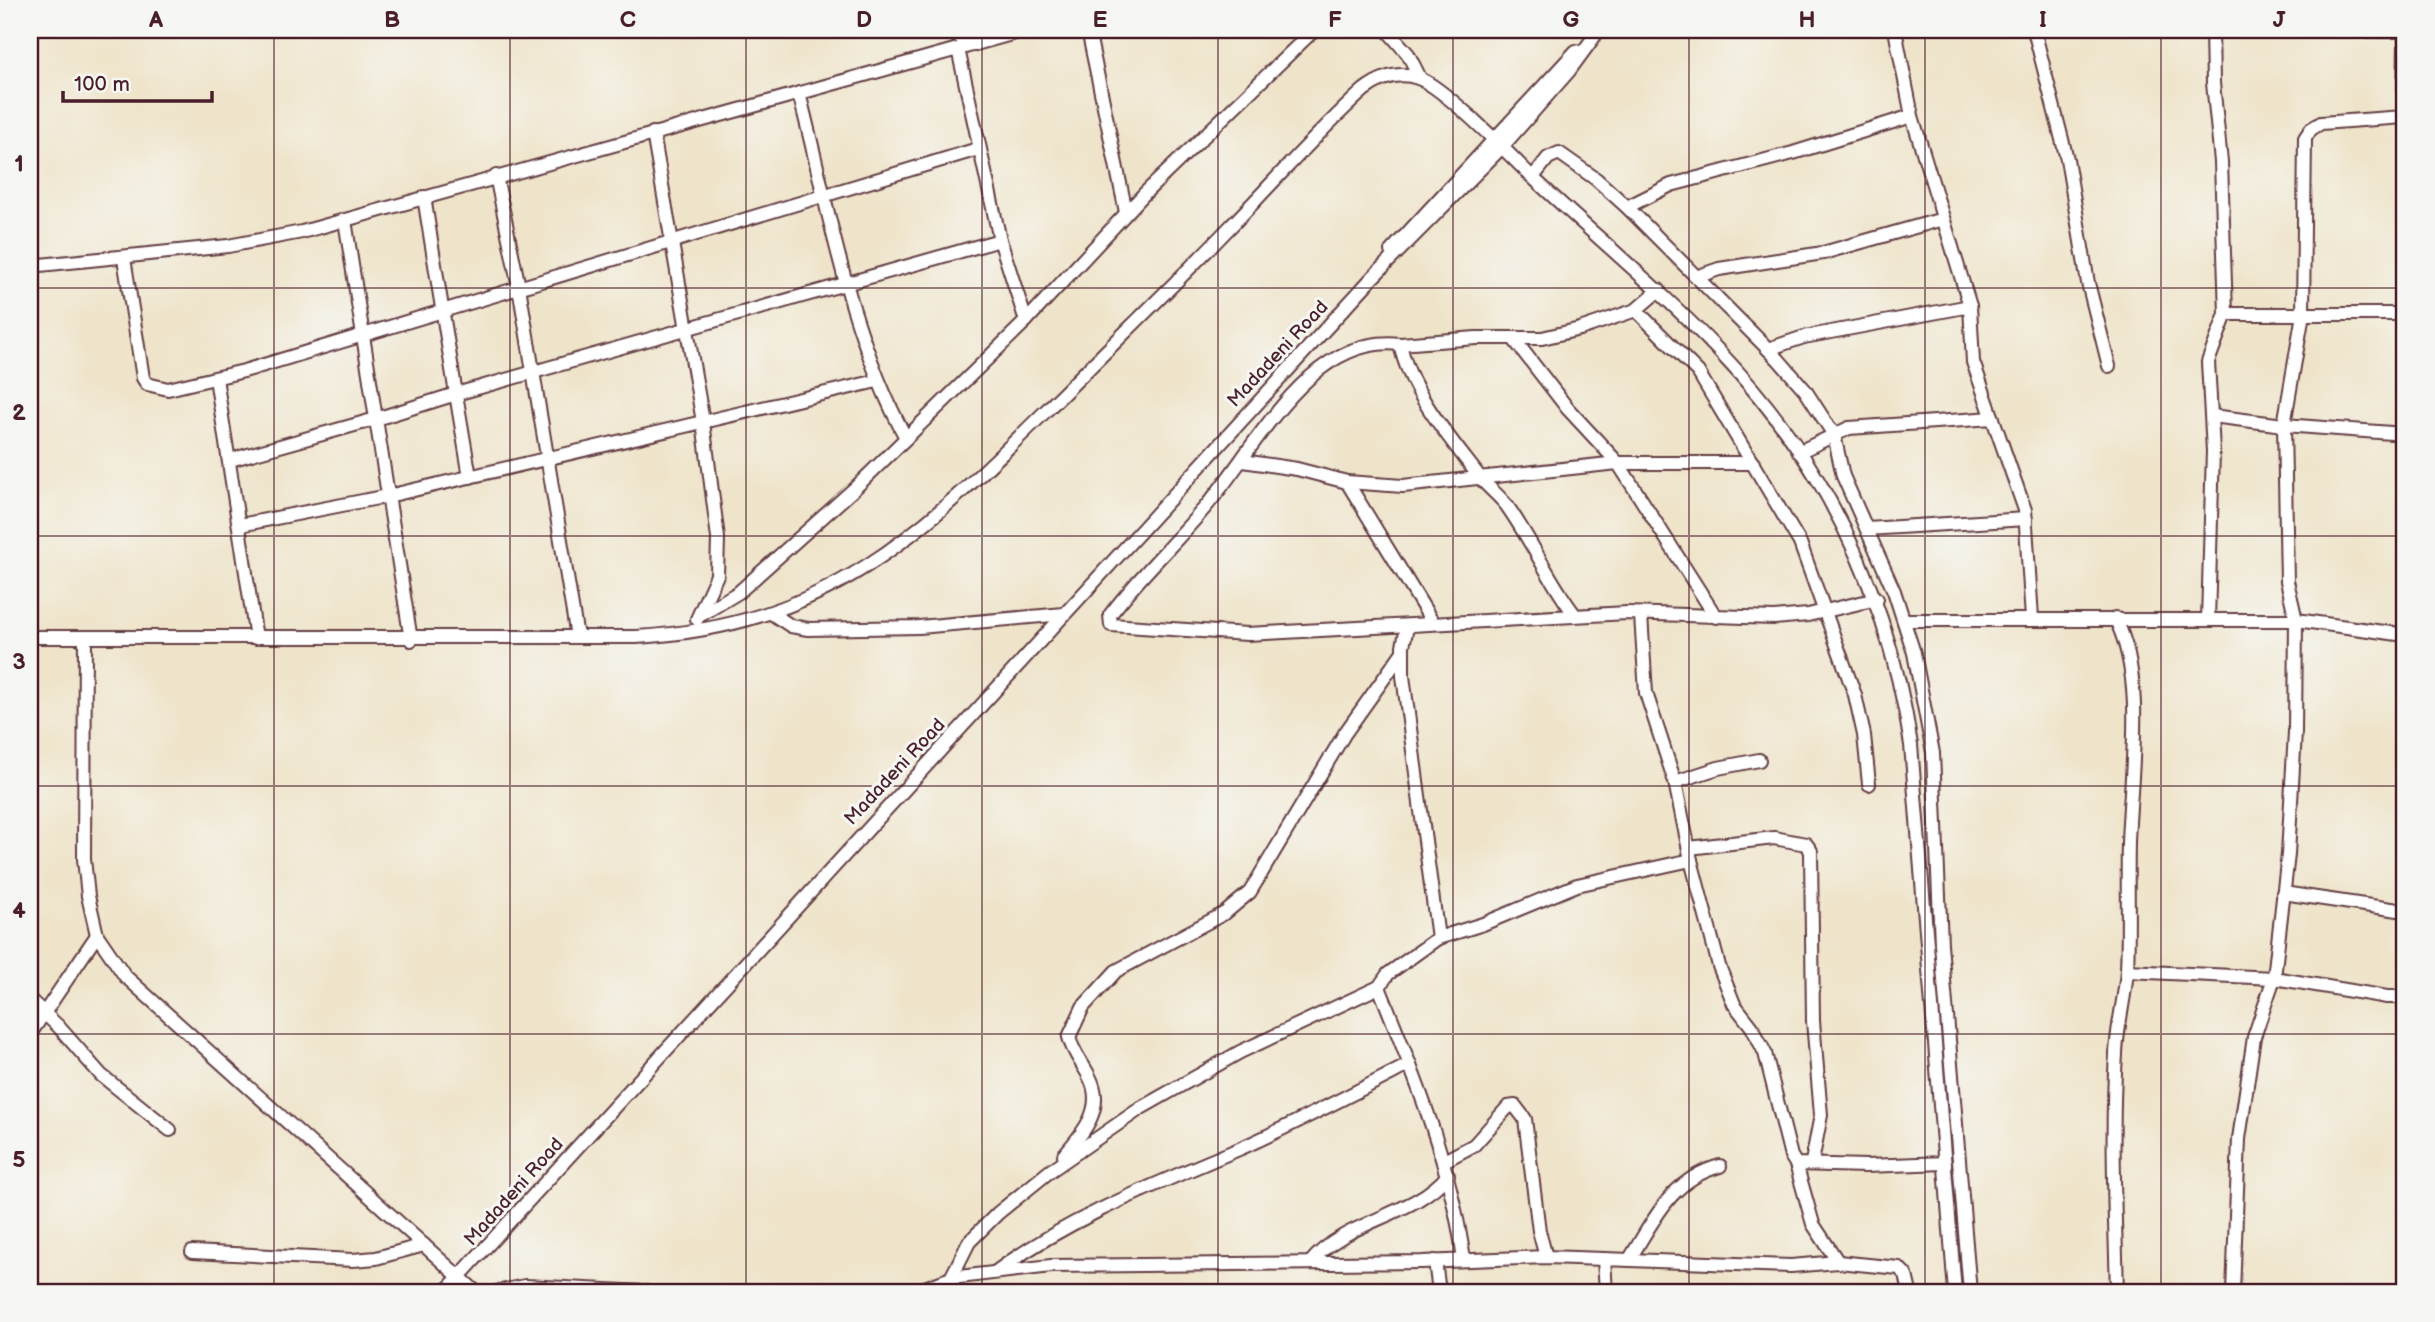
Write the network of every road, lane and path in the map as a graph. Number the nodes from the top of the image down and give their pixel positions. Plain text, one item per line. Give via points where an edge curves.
1 (946, 30) edge
2 (1026, 30) edge
3 (1088, 30) edge
4 (1314, 30) edge
5 (1387, 30) edge
6 (1599, 30) edge
7 (1895, 30) edge
8 (2034, 30) edge
9 (2212, 30) edge
10 (2328, 30) edge
11 (2375, 31) edge
12 (2405, 31) edge
13 (2405, 39) edge
14 (975, 45) junction
15 (958, 49) junction
16 (1420, 78) junction
17 (799, 93) junction
18 (1912, 116) junction
19 (2405, 117) edge
20 (653, 132) junction
21 (1497, 143) junction
22 (978, 149) junction
23 (496, 176) junction
24 (1532, 177) junction
25 (826, 196) junction
26 (424, 197) junction
27 (1627, 207) junction
28 (1126, 212) junction
29 (1943, 219) junction
30 (345, 220) junction
31 (672, 239) junction
32 (1000, 240) junction
33 (124, 258) junction
34 (30, 266) edge
35 (1696, 277) junction
36 (846, 284) junction
37 (519, 287) junction
38 (1659, 290) junction
39 (1970, 306) junction
40 (1636, 310) junction
41 (443, 312) junction
42 (2226, 314) junction
43 (2303, 314) junction
44 (2405, 314) edge
45 (1026, 321) junction
46 (688, 329) junction
47 (364, 335) junction
48 (1513, 338) junction
49 (1399, 344) junction
50 (1768, 349) junction
51 (2109, 366) dead end
52 (532, 371) junction
53 (216, 378) junction
54 (877, 381) junction
55 (456, 394) junction
56 (2212, 416) junction
57 (1993, 418) junction
58 (376, 419) junction
59 (703, 422) junction
60 (2284, 425) junction
61 (2405, 434) edge
62 (1834, 435) junction
63 (906, 438) junction
64 (1799, 452) junction
65 (548, 458) junction
66 (230, 460) junction
67 (1243, 461) junction
68 (1618, 463) junction
69 (1754, 463) junction
70 (470, 477) junction
71 (1479, 477) junction
72 (1347, 482) junction
73 (388, 496) junction
74 (2026, 519) junction
75 (240, 525) junction
76 (1867, 529) junction
77 (1877, 599) junction
78 (1827, 611) junction
79 (771, 613) junction
80 (1064, 614) junction
81 (1575, 615) junction
82 (1641, 615) junction
83 (699, 616) junction
84 (1716, 617) junction
85 (2032, 618) junction
86 (2115, 618) junction
87 (1905, 620) junction
88 (2208, 620) junction
89 (2296, 620) junction
90 (1433, 624) junction
91 (1407, 627) junction
92 (688, 634) junction
93 (2405, 635) edge
94 (577, 637) junction
95 (30, 638) edge
96 (256, 638) junction
97 (85, 639) junction
98 (411, 640) junction
99 (1402, 653) junction
100 (1759, 760) dead end
101 (1675, 782) junction
102 (1869, 784) dead end
103 (1690, 854) junction
104 (2283, 893) junction
105 (2405, 911) edge
106 (97, 935) junction
107 (1438, 938) junction
108 (2127, 971) junction
109 (2274, 978) junction
110 (1379, 987) junction
111 (2405, 997) edge
112 (30, 1000) edge
113 (44, 1013) junction
114 (30, 1034) edge
115 (1410, 1063) junction
116 (170, 1130) dead end
117 (1444, 1161) junction
118 (1812, 1162) junction
119 (1945, 1163) junction
120 (1796, 1164) junction
121 (1720, 1166) dead end
122 (1050, 1171) junction
123 (1448, 1175) junction
124 (1950, 1237) junction
125 (1965, 1237) junction
126 (424, 1245) junction
127 (192, 1252) dead end
128 (1546, 1256) junction
129 (1604, 1259) junction
130 (1629, 1259) junction
131 (1464, 1260) junction
132 (1435, 1261) junction
133 (1838, 1262) junction
134 (1310, 1263) junction
135 (997, 1271) junction
136 (951, 1278) junction
137 (460, 1279) junction
138 (446, 1292) edge
139 (476, 1292) edge
140 (496, 1292) edge
141 (646, 1292) edge
142 (914, 1292) edge
143 (1439, 1292) edge
144 (1606, 1292) edge
145 (1910, 1292) edge
146 (1955, 1292) edge
147 (1970, 1292) edge
148 (2117, 1292) edge
149 (2233, 1292) edge

1 - 14 street
2 - 14 street
3 - 28 street
4 - 28 street
5 - 16 street via 1408,54
6 - 21 street, Madadeni Road via 1569,71
7 - 18 street
8 - 51 street via 2067,159 2088,283
9 - 42 street
10 - 11 street
11 - 12 street
13 - 19 street
14 - 15 street
15 - 17 street
15 - 22 street
16 - 21 street
16 - 79 street via 1394,76 1364,90 949,506 873,564
17 - 20 street
17 - 25 street
18 - 27 street via 1671,185
18 - 29 street
19 - 43 street via 2321,123 2307,133
20 - 23 street
20 - 31 street
21 - 24 street
21 - 80 street, Madadeni Road
22 - 25 street
22 - 32 street
23 - 26 street
23 - 37 street
24 - 27 street via 1551,155 1562,154
24 - 38 street
25 - 31 street
25 - 36 street
26 - 30 street
26 - 41 street
27 - 35 street
28 - 45 street
29 - 35 street via 1823,253 1719,269
29 - 39 street
30 - 33 street via 228,246
30 - 47 street
31 - 37 street
31 - 46 street
32 - 36 street
32 - 45 street
33 - 34 street
33 - 53 street via 147,384 168,389
35 - 50 street
36 - 46 street
36 - 54 street
37 - 41 street
37 - 52 street
38 - 40 street
38 - 64 street via 1760,395
39 - 50 street via 1804,337
39 - 57 street via 1973,362
40 - 48 street via 1580,330 1528,340
40 - 69 street via 1698,372
41 - 47 street
41 - 55 street
42 - 43 street
42 - 56 street via 2208,362
43 - 44 street
43 - 60 street
45 - 63 street
46 - 52 street
46 - 59 street
47 - 53 street
47 - 58 street
48 - 49 street
48 - 68 street via 1568,409
49 - 67 street via 1359,346 1320,369 1280,409
49 - 71 street via 1411,377
50 - 62 street via 1805,390
52 - 55 street
52 - 65 street
53 - 66 street
54 - 59 street
54 - 63 street
55 - 58 street
55 - 70 street
56 - 60 street
56 - 88 street
57 - 62 street via 1859,427
57 - 74 street
58 - 66 street
58 - 73 street
59 - 65 street
59 - 83 street via 718,564
60 - 61 street
60 - 89 street via 2287,581
62 - 64 street
62 - 76 street via 1843,476
63 - 83 street via 760,575
64 - 77 street via 1829,501
65 - 70 street
65 - 94 street
66 - 75 street
67 - 72 street
67 - 91 street via 1127,593 1110,615 1111,625 1247,634
68 - 69 street
68 - 71 street
68 - 84 street
69 - 78 street via 1800,543
70 - 73 street
71 - 72 street via 1415,486
71 - 81 street via 1507,505
72 - 90 street
73 - 75 street
73 - 98 street
74 - 76 street
74 - 85 street
75 - 96 street
76 - 87 street
77 - 78 street
77 - 119 street via 1911,745
78 - 84 street via 1774,618
78 - 102 street via 1858,705
79 - 80 street via 791,626 808,629 919,627
79 - 92 street
80 - 137 street, Madadeni Road
81 - 82 street
81 - 90 street
82 - 84 street
82 - 101 street via 1646,693
83 - 92 street
85 - 86 street
85 - 87 street
86 - 88 street
86 - 108 street via 2129,659 2132,715
87 - 125 street via 1933,753 1942,956
88 - 89 street
89 - 93 street
89 - 104 street via 2295,732
90 - 91 street
91 - 99 street
92 - 94 street
94 - 98 street
95 - 97 street
96 - 97 street
96 - 98 street
97 - 106 street via 84,859
99 - 107 street
99 - 122 street via 1345,733 1250,892 1225,914 1116,971 1083,1007 1069,1037 1094,1085 1096,1105 1088,1125
100 - 101 street
101 - 103 street
103 - 107 street via 1577,885
103 - 118 street via 1774,838 1806,844 1811,851 1813,1021 1821,1115
103 - 120 street via 1723,978 1734,1004 1758,1037 1786,1146
104 - 105 street
104 - 109 street
106 - 113 street
106 - 126 street via 125,976
107 - 110 street via 1388,974
108 - 109 street
108 - 148 street via 2116,1051
109 - 111 street
109 - 149 street via 2254,1037 2239,1139
110 - 115 street
110 - 122 street via 1191,1078
112 - 113 street
113 - 114 street
113 - 116 street via 101,1075
115 - 117 street
115 - 135 street via 1242,1147 1131,1194
117 - 123 street
117 - 128 street via 1474,1145 1508,1107 1521,1110
118 - 119 street via 1866,1166
118 - 120 street
119 - 124 street
120 - 133 street via 1813,1224
121 - 130 street via 1675,1188
122 - 136 street via 979,1230
123 - 131 street
123 - 134 street via 1427,1193 1331,1243
124 - 125 street
124 - 146 street
125 - 147 street
126 - 127 street via 353,1260
126 - 137 street
128 - 129 street
128 - 131 street
129 - 130 street
129 - 144 street
130 - 133 street via 1791,1266
131 - 132 street
132 - 134 street
132 - 143 street
133 - 145 street via 1899,1268
134 - 135 street via 1051,1266
135 - 136 street
136 - 142 street
137 - 138 street, Madadeni Road
137 - 139 street
140 - 141 street via 525,1286

